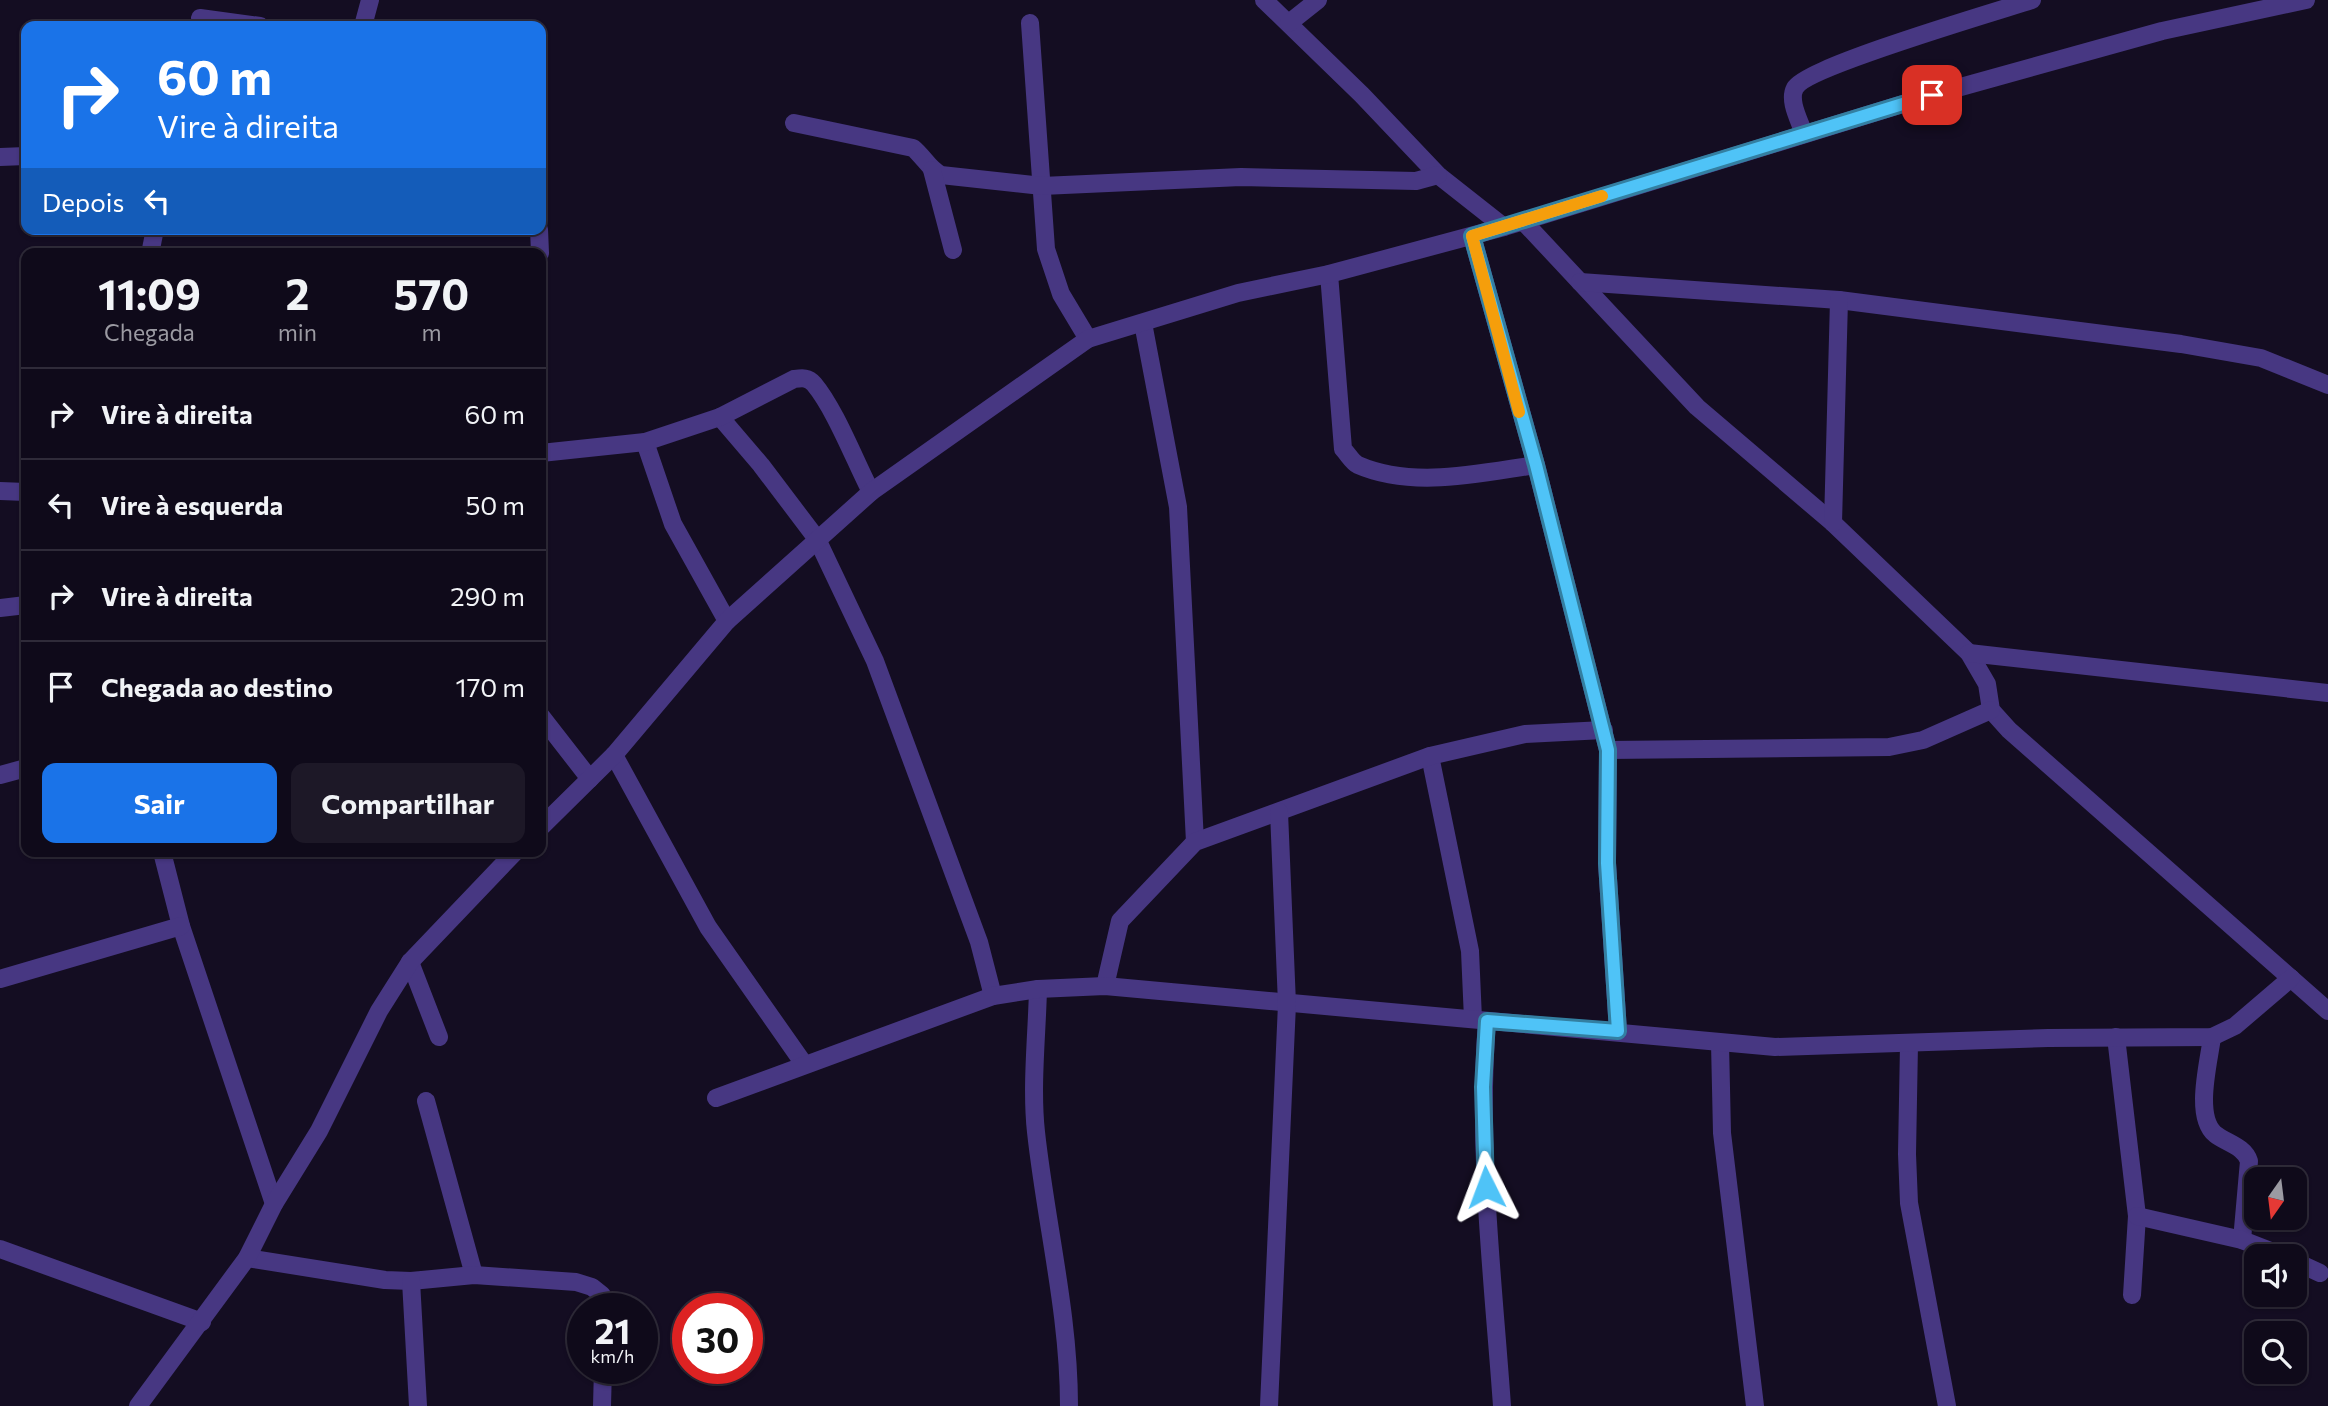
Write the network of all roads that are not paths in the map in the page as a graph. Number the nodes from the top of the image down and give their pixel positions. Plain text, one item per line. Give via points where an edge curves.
1 (370, 0) edge
2 (1264, 0) edge
3 (1318, 0) edge
4 (2032, 0) edge
5 (2306, 0) edge
6 (199, 15) edge
7 (232, 21) edge
8 (364, 21) edge
9 (1030, 23) dead end
10 (1289, 23) junction
11 (794, 123) dead end
12 (1804, 134) junction
13 (21, 156) edge
14 (0, 158) edge
15 (932, 170) junction
16 (1438, 176) junction
17 (1042, 186) junction
18 (1523, 221) junction
19 (1504, 227) junction
20 (1472, 236) junction
21 (953, 250) dead end
22 (1329, 274) junction
23 (1580, 282) junction
24 (1839, 300) junction
25 (1143, 323) junction
26 (1088, 339) junction
27 (2328, 385) edge
28 (720, 417) junction
29 (645, 442) junction
30 (546, 452) edge
31 (1536, 465) junction
32 (0, 491) edge
33 (21, 492) edge
34 (871, 492) junction
35 (1833, 523) junction
36 (817, 540) junction
37 (21, 606) edge
38 (0, 608) edge
39 (727, 621) junction
40 (1969, 653) junction
41 (2328, 693) edge
42 (1991, 710) junction
43 (546, 722) edge
44 (1604, 730) junction
45 (1608, 750) junction
46 (614, 755) junction
47 (1430, 756) junction
48 (21, 769) edge
49 (0, 775) edge
50 (590, 779) junction
51 (1279, 812) junction
52 (546, 822) edge
53 (1195, 842) junction
54 (163, 857) edge
55 (510, 857) edge
56 (180, 926) junction
57 (410, 962) junction
58 (2291, 978) junction
59 (0, 979) edge
60 (1105, 986) junction
61 (1038, 989) junction
62 (993, 996) junction
63 (1287, 1004) junction
64 (2328, 1011) edge
65 (1480, 1020) junction
66 (1618, 1031) junction
67 (439, 1037) dead end
68 (2116, 1037) junction
69 (2212, 1037) junction
70 (1720, 1043) junction
71 (1909, 1044) junction
72 (804, 1064) junction
73 (716, 1098) dead end
74 (426, 1101) dead end
75 (274, 1204) junction
76 (2137, 1216) junction
77 (2242, 1240) junction
78 (2252, 1244) edge
79 (0, 1249) edge
80 (247, 1258) junction
81 (2307, 1267) edge
82 (2320, 1273) dead end
83 (474, 1275) junction
84 (411, 1281) junction
85 (600, 1293) edge
86 (2132, 1295) dead end
87 (202, 1322) junction
88 (603, 1384) edge
89 (138, 1406) edge
90 (418, 1406) edge
91 (602, 1406) edge
92 (1069, 1406) edge
93 (1269, 1406) edge
94 (1502, 1406) edge
95 (1755, 1406) edge
96 (1947, 1406) edge

1 - 8 street
2 - 10 street
3 - 10 street
4 - 12 street via 1800,80 1793,100
5 - 12 street via 2162,32
6 - 7 street
9 - 17 street
10 - 16 street
11 - 15 street via 913,148
12 - 18 street
13 - 14 street
15 - 17 street via 941,175
15 - 21 street
16 - 17 street via 1405,181 1241,177
16 - 19 street
17 - 26 street via 1052,271
18 - 19 street
18 - 23 street
19 - 20 street
20 - 22 street
20 - 31 street
22 - 25 street via 1238,293
22 - 31 street via 1343,449 1355,464 1389,473 1446,477
23 - 24 street
23 - 35 street via 1697,407
24 - 27 street via 2181,344 2261,358
24 - 35 street
25 - 26 street
25 - 53 street via 1178,507
26 - 34 street
28 - 29 street
28 - 34 street via 794,379 806,378 830,410
28 - 36 street
29 - 30 street
29 - 39 street via 673,524
31 - 44 street
32 - 33 street
34 - 36 street
35 - 40 street
36 - 39 street
36 - 62 street via 875,661 979,943
37 - 38 street
39 - 46 street
40 - 41 street
40 - 42 street via 1987,684
42 - 45 street via 1923,740 1889,747
42 - 58 street
43 - 50 street
44 - 45 street
44 - 47 street via 1525,734
45 - 66 street via 1607,863
46 - 50 street
46 - 72 street via 708,927
47 - 51 street
47 - 65 street
48 - 49 street
50 - 52 street
51 - 53 street
51 - 63 street
53 - 60 street via 1120,921
54 - 56 street
55 - 57 street
56 - 59 street
56 - 75 street
57 - 67 street
57 - 75 street
58 - 64 street
58 - 69 street via 2235,1026
60 - 61 street
60 - 63 street
61 - 62 street
61 - 92 street via 1035,1130 1062,1291
62 - 72 street
63 - 65 street
63 - 93 street
65 - 66 street
65 - 94 street
66 - 70 street
68 - 69 street
68 - 71 street
68 - 76 street
69 - 77 street via 2203,1115 2214,1133 2240,1149 2249,1161
70 - 71 street via 1775,1047
70 - 95 street via 1722,1133
71 - 96 street via 1909,1203
72 - 73 street
74 - 83 street
75 - 80 street
76 - 77 street
76 - 86 street
77 - 78 street
79 - 87 street
80 - 84 street
80 - 87 street
81 - 82 street
83 - 84 street
83 - 85 street via 576,1282
84 - 90 street
87 - 89 street
88 - 91 street

